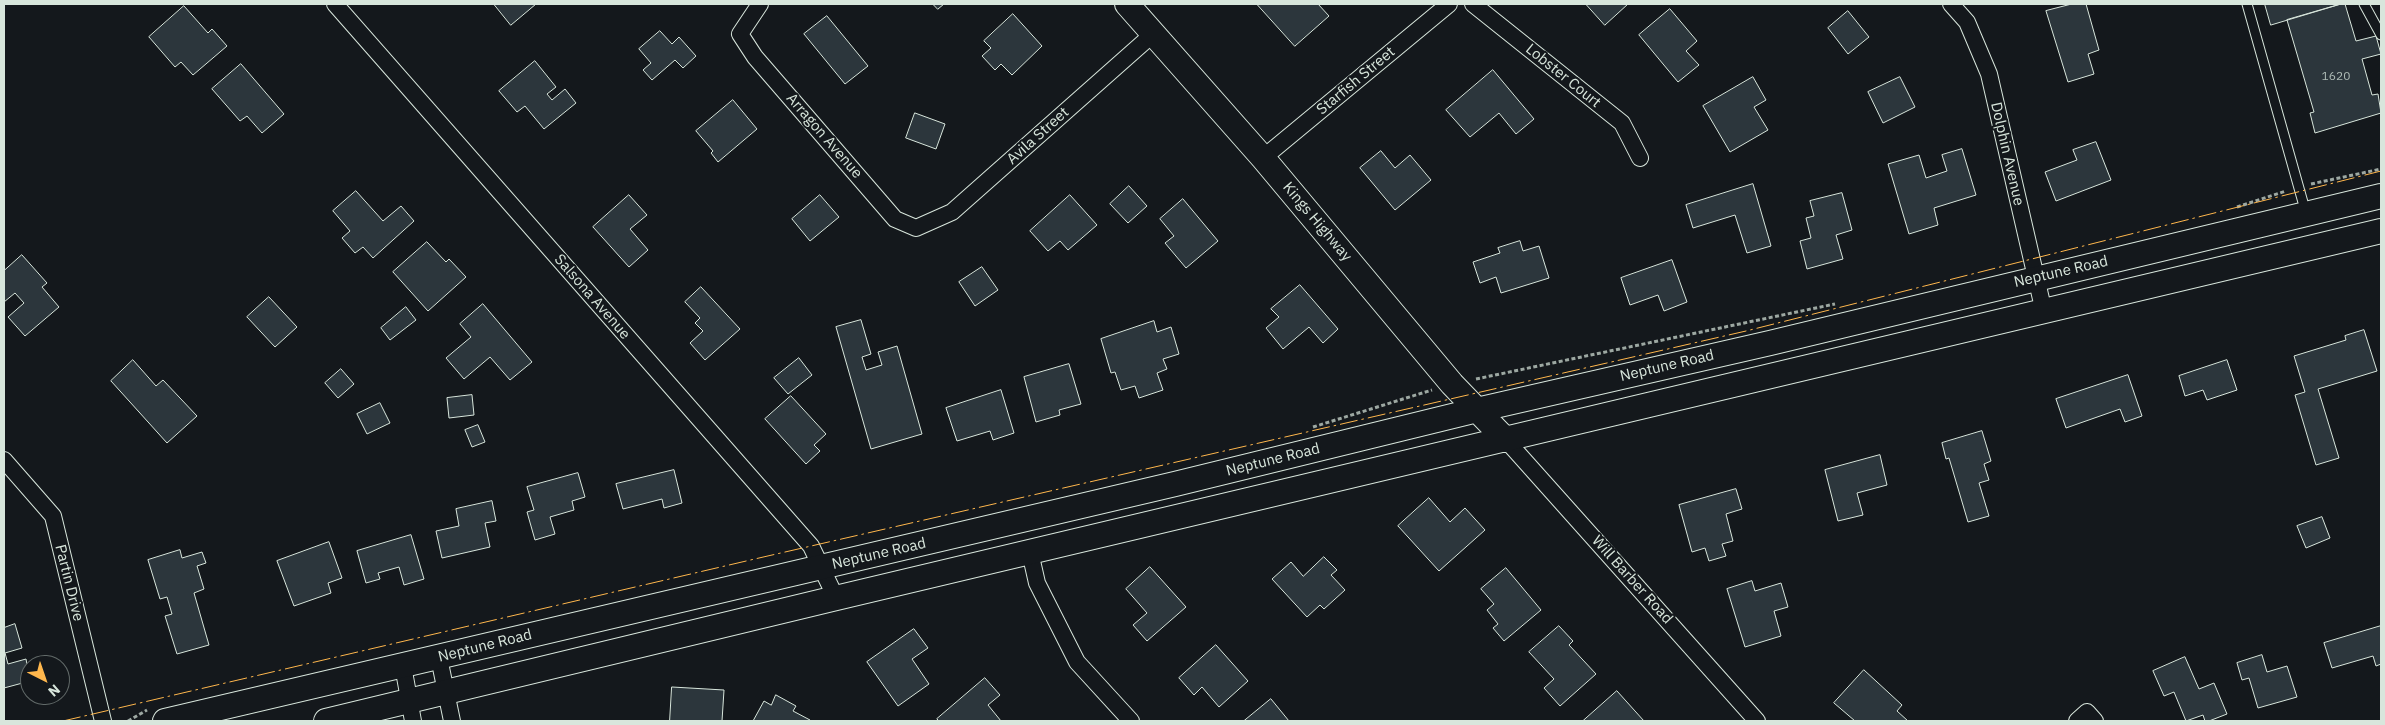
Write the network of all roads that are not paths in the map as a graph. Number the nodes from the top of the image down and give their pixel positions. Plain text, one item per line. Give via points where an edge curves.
1 (335, 4) edge
2 (760, 4) edge
3 (1127, 4) edge
4 (1449, 4) edge
5 (1473, 4) edge
6 (1951, 4) edge
7 (2247, 4) edge
8 (2364, 4) edge
9 (1153, 34) junction
10 (2381, 35) edge
11 (1263, 158) junction
12 (1640, 158) dead end
13 (2381, 196) edge
14 (2306, 214) junction
15 (916, 228) joint
16 (2381, 231) edge
17 (2036, 278) junction
18 (2044, 312) junction
19 (1477, 410) junction
20 (1506, 440) junction
21 (4, 460) edge
22 (1030, 552) junction
23 (821, 567) junction
24 (836, 598) junction
25 (438, 658) junction
26 (403, 666) junction
27 (444, 692) junction
28 (410, 711) edge
29 (104, 721) edge
30 (165, 721) edge
31 (326, 721) edge
32 (452, 721) edge
33 (1131, 721) edge
34 (1756, 721) edge

1 - 23 street, Salsona Avenue via 811,546
2 - 15 street, Arragon Avenue via 740,34 756,57 895,219
3 - 9 main road, Kings Highway
4 - 11 street, Starfish Street
5 - 12 street, Lobster Court via 1622,123
6 - 17 street, Dolphin Avenue via 1967,22 1989,74
7 - 14 lane
8 - 10 lane
9 - 11 main road, Kings Highway
9 - 15 street, Avila Street via 952,212
11 - 19 main road, Kings Highway
13 - 14 main road, Neptune Road
14 - 17 main road, Neptune Road
16 - 18 main road
17 - 18 street, Dolphin Avenue
17 - 19 main road, Neptune Road
18 - 20 main road
19 - 20 main road, Kings Highway
19 - 23 main road, Neptune Road
20 - 22 main road
20 - 34 street, Will Barber Road
21 - 29 street, Partin Drive via 52,516
22 - 24 main road
22 - 33 street via 1037,583 1077,662
23 - 24 street, Salsona Avenue
23 - 25 main road, Neptune Road
24 - 27 main road
25 - 26 main road, Neptune Road
25 - 27 street
26 - 28 street
26 - 30 main road, Neptune Road
27 - 28 main road
27 - 32 street
28 - 31 main road

